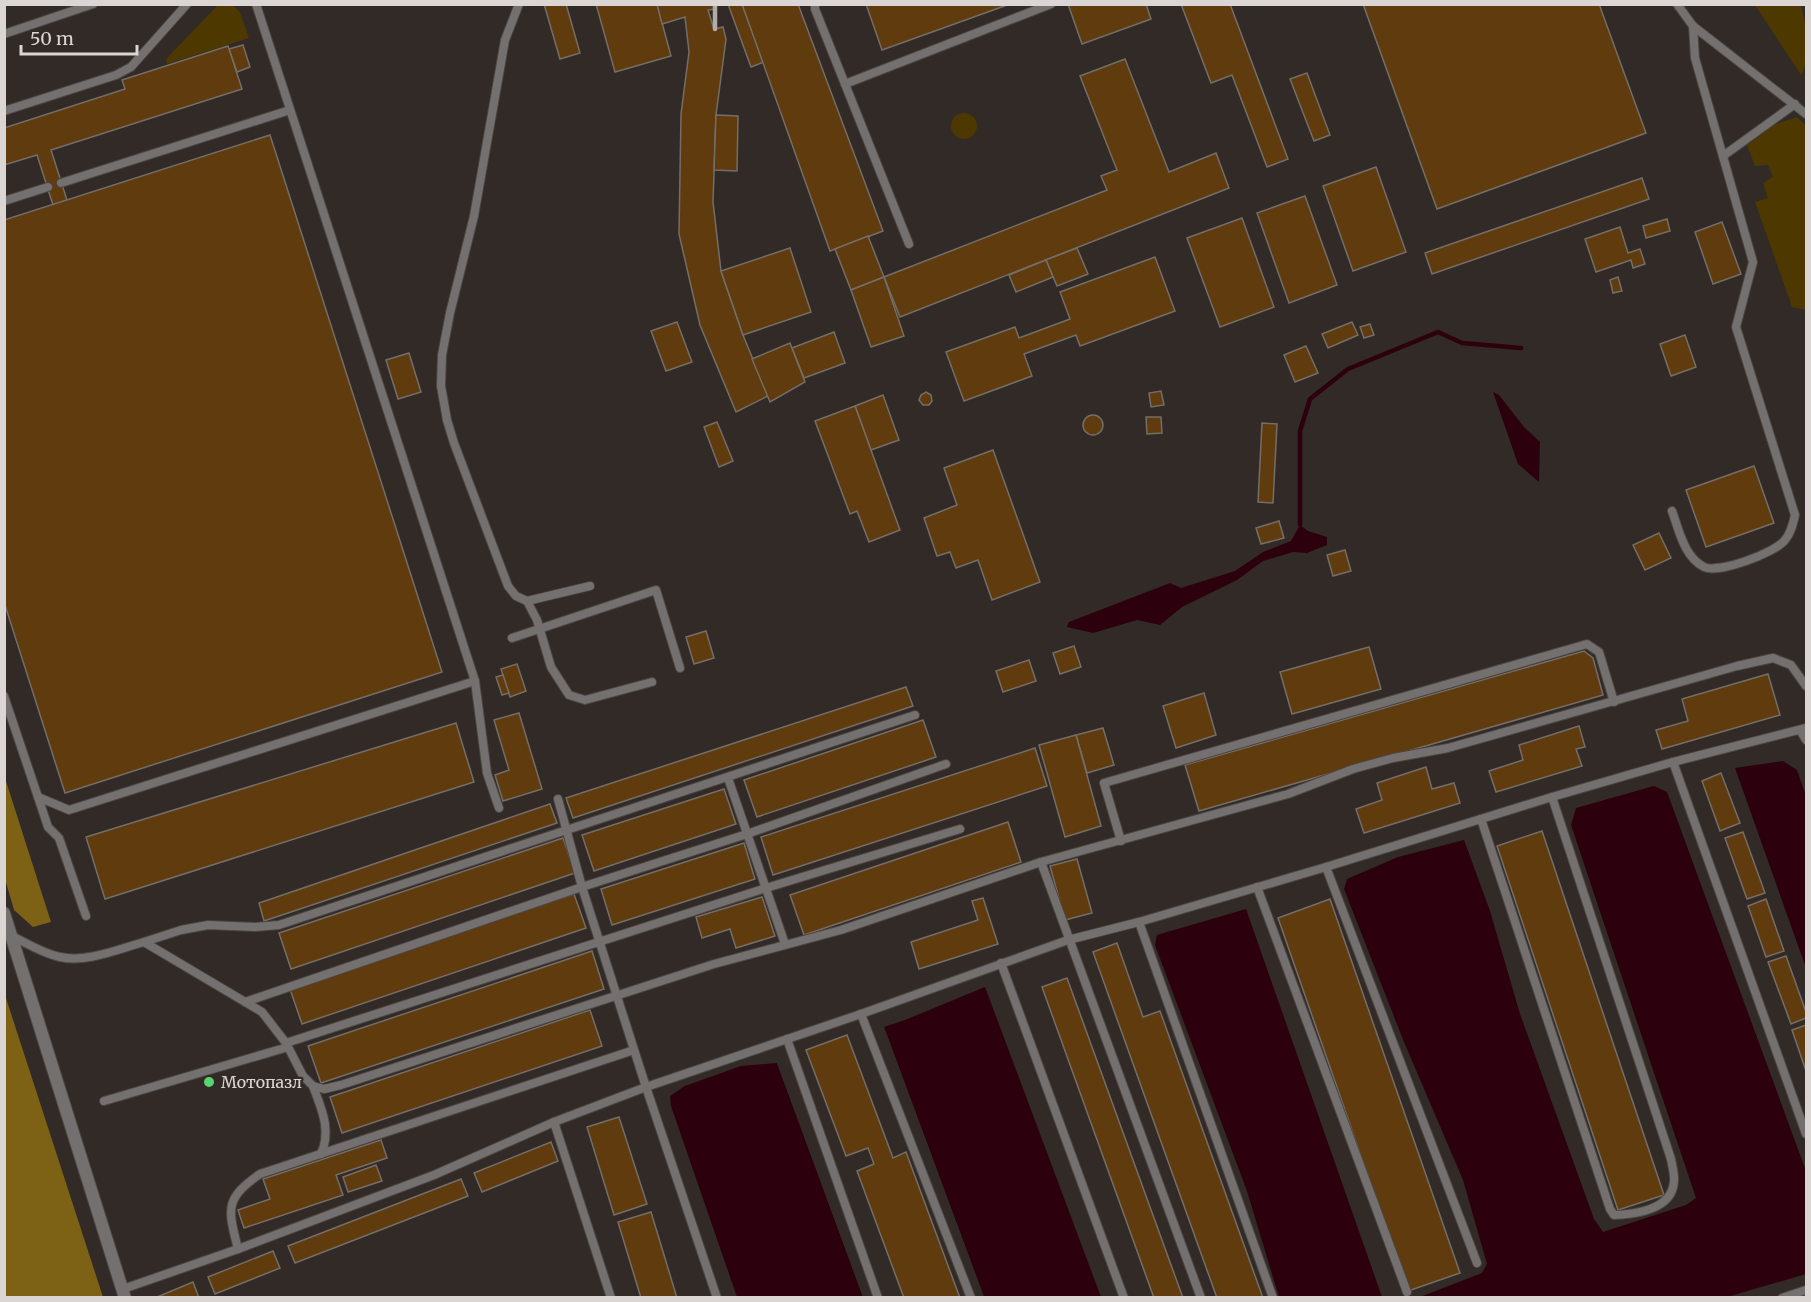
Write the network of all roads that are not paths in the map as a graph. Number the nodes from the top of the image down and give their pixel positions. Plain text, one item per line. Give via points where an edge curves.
1 (93, 4) edge
2 (187, 4) edge
3 (256, 4) edge
4 (519, 4) edge
5 (815, 4) edge
6 (1051, 4) edge
7 (1677, 4) edge
8 (1693, 26) junction
9 (4, 34) edge
10 (845, 84) junction
11 (1795, 104) junction
12 (290, 110) junction
13 (4, 111) edge
14 (1806, 114) edge
15 (1723, 156) junction
16 (61, 183) dead end
17 (48, 187) dead end
18 (4, 201) edge
19 (909, 244) dead end
20 (1672, 511) dead end
21 (590, 586) dead end
22 (526, 601) junction
23 (539, 629) junction
24 (512, 638) dead end
25 (680, 668) dead end
26 (475, 681) junction
27 (652, 682) dead end
28 (1806, 686) edge
29 (4, 696) edge
30 (1614, 702) junction
31 (915, 715) dead end
32 (1803, 729) edge
33 (1806, 740) edge
34 (1673, 762) junction
35 (946, 764) dead end
36 (728, 778) junction
37 (38, 797) junction
38 (1552, 797) junction
39 (558, 799) dead end
40 (499, 808) dead end
41 (1481, 819) junction
42 (960, 829) dead end
43 (568, 830) junction
44 (747, 834) junction
45 (1121, 841) junction
46 (1041, 862) junction
47 (1326, 867) junction
48 (582, 886) junction
49 (1257, 887) junction
50 (766, 888) junction
51 (4, 913) edge
52 (86, 916) dead end
53 (1139, 922) junction
54 (12, 936) junction
55 (1068, 940) junction
56 (144, 942) junction
57 (600, 942) junction
58 (785, 944) junction
59 (1001, 963) junction
60 (617, 996) junction
61 (245, 1002) junction
62 (861, 1014) junction
63 (787, 1039) junction
64 (287, 1045) junction
65 (634, 1050) junction
66 (313, 1086) junction
67 (646, 1087) junction
68 (104, 1101) dead end
69 (554, 1122) junction
70 (1806, 1134) edge
71 (321, 1154) junction
72 (238, 1249) junction
73 (1477, 1263) dead end
74 (1806, 1290) edge
75 (1407, 1292) dead end
76 (124, 1293) edge
77 (611, 1298) edge
78 (717, 1298) edge
79 (878, 1298) edge
80 (970, 1298) edge
81 (1125, 1298) edge
82 (1201, 1298) edge
83 (1273, 1298) edge
84 (1782, 1298) edge

1 - 9 lane
2 - 13 lane via 131,67
3 - 12 lane
4 - 22 lane via 505,40 474,216 442,355 441,386 454,443 501,569 508,586
5 - 10 lane
6 - 10 lane
7 - 8 lane
8 - 11 lane
8 - 15 lane via 1695,58
10 - 19 lane
11 - 14 lane
11 - 15 lane
12 - 16 lane
12 - 26 lane
15 - 20 lane via 1753,262 1736,327 1795,515 1793,528 1773,551 1723,568 1705,568 1693,559 1684,544
17 - 18 lane
21 - 22 lane
22 - 23 lane
23 - 24 lane
23 - 25 lane via 656,590
23 - 27 lane via 551,667 569,695 585,700
26 - 37 lane via 69,810
26 - 40 lane via 487,773
28 - 30 lane via 1791,665 1773,658
29 - 37 lane
30 - 45 lane via 1448,748 1353,769 1288,794
30 - 45 lane via 1599,652 1587,644 1104,783
31 - 36 lane
32 - 33 lane
32 - 34 lane
34 - 38 lane
34 - 70 lane
35 - 44 lane
36 - 43 lane
36 - 44 lane
37 - 52 lane via 48,827 59,838
38 - 41 lane
38 - 41 lane via 1671,1159 1675,1180 1669,1196 1654,1208 1614,1215 1610,1209
39 - 43 lane
41 - 47 lane
42 - 50 lane
43 - 48 lane
43 - 56 lane via 279,925 208,925
44 - 48 lane
44 - 50 lane
45 - 46 lane
46 - 55 lane
46 - 58 lane via 841,930
47 - 49 lane
47 - 73 lane
48 - 57 lane
48 - 61 lane
49 - 53 lane
49 - 75 lane
50 - 57 lane
50 - 58 lane
51 - 54 street
53 - 55 lane
53 - 83 lane
54 - 56 lane via 63,958 88,958
54 - 76 street
55 - 59 lane
55 - 82 lane
56 - 61 lane
57 - 60 lane
57 - 64 lane
58 - 60 lane
59 - 62 lane
59 - 81 lane
60 - 65 lane
60 - 66 lane via 341,1085 324,1089
61 - 64 lane via 262,1012
62 - 63 lane
62 - 80 lane
63 - 67 lane
63 - 79 lane
64 - 66 lane via 303,1076
64 - 68 lane
65 - 67 lane
65 - 71 lane
66 - 71 lane via 327,1132
67 - 69 lane
67 - 78 lane
69 - 72 lane via 434,1175
69 - 77 lane
71 - 72 lane via 260,1174 242,1187 232,1201 230,1217
72 - 76 lane
74 - 84 lane

